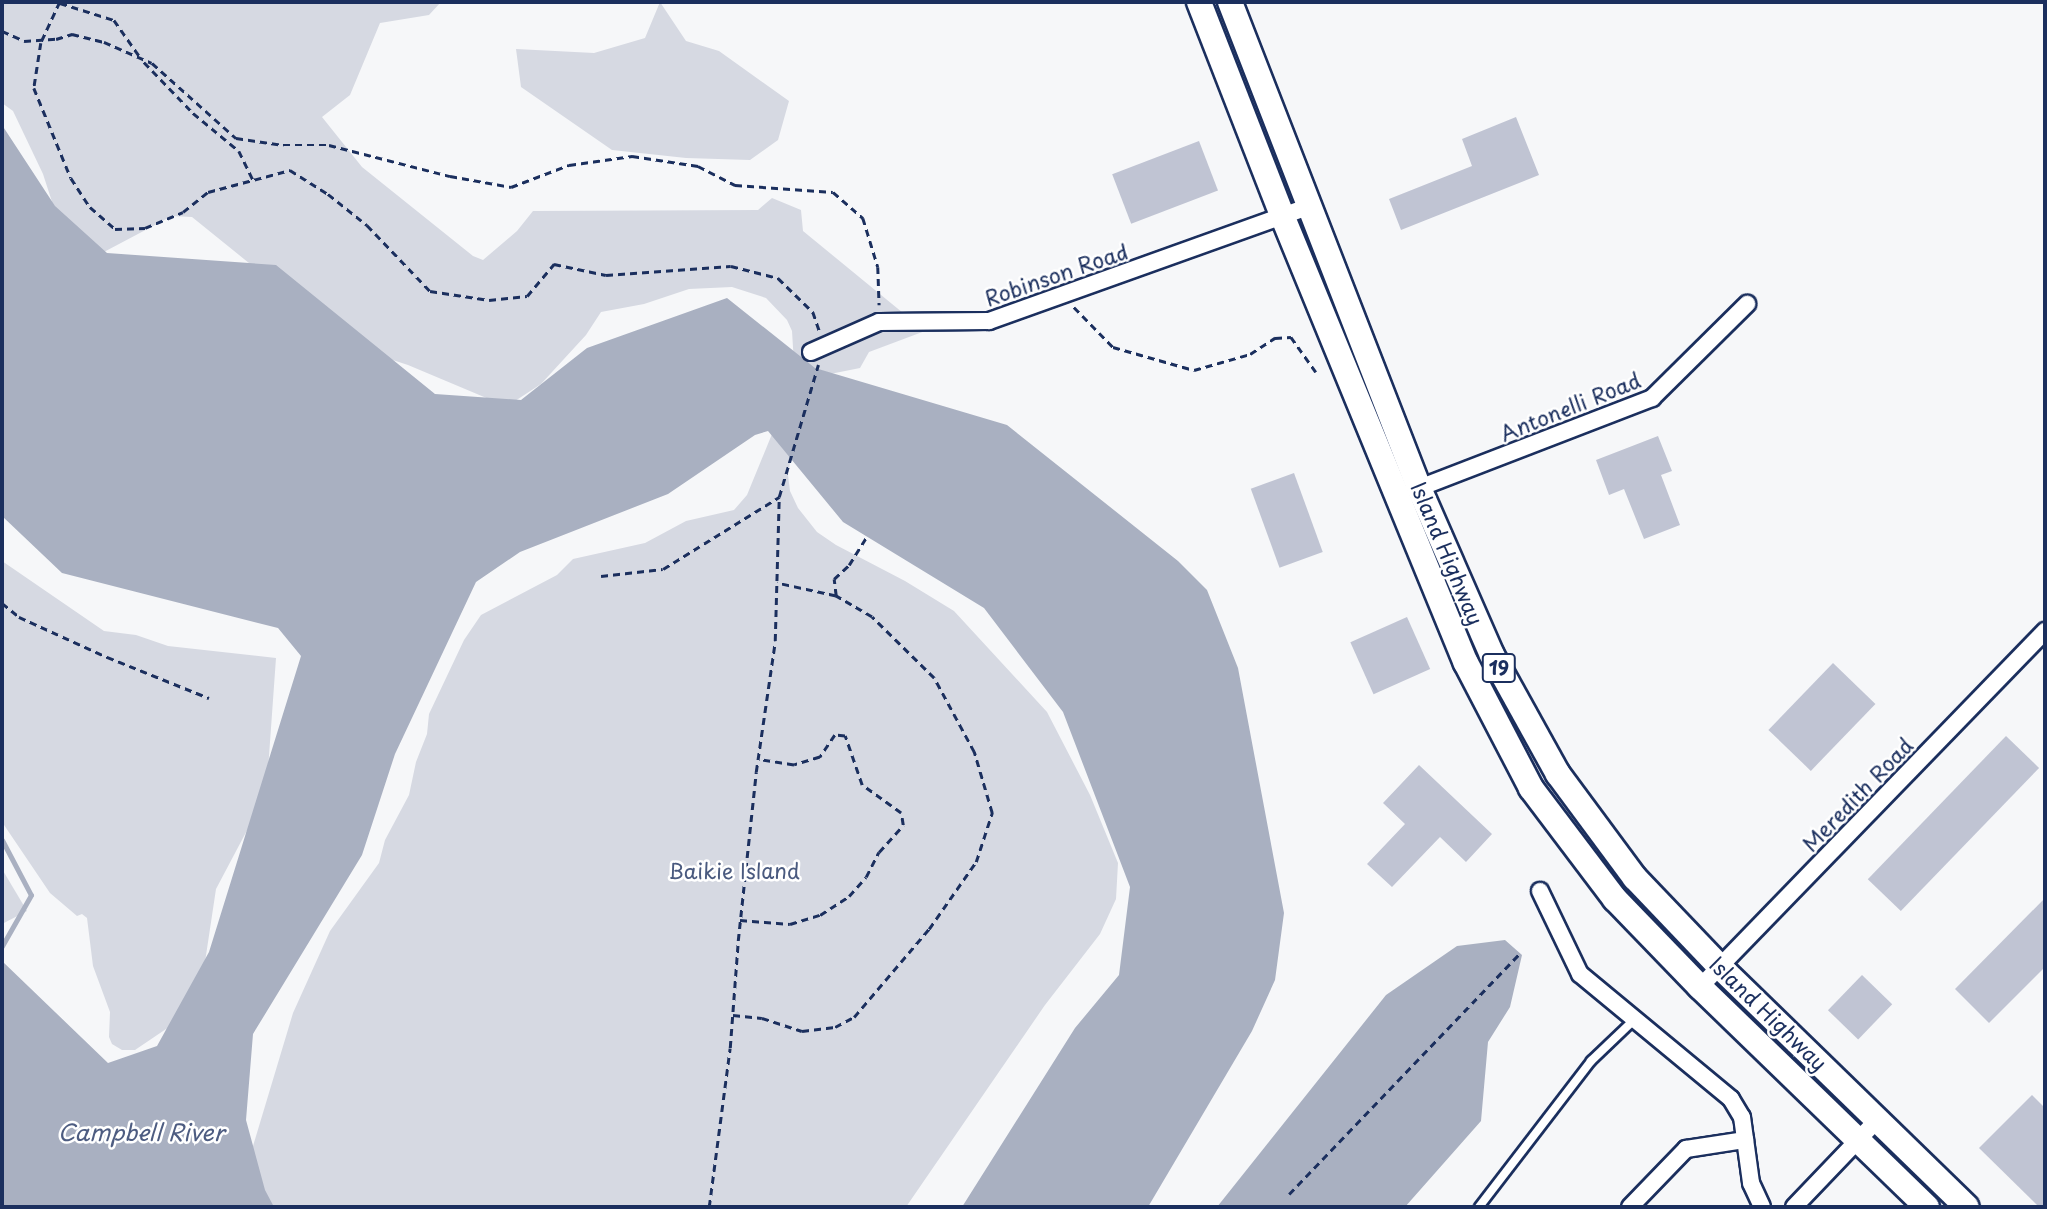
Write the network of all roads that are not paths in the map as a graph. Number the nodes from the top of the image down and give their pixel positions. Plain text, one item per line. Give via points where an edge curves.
1 (1199, 2) edge
2 (1230, 2) edge
3 (1310, 206) junction
4 (1282, 215) junction
5 (1747, 304) dead end
6 (818, 349) road end
7 (1419, 488) junction
8 (2045, 631) edge
9 (1539, 891) dead end
10 (1720, 967) junction
11 (1700, 987) junction
12 (1635, 1019) junction
13 (1877, 1120) junction
14 (1745, 1140) junction
15 (1857, 1140) junction
16 (1479, 1207) edge
17 (1630, 1207) edge
18 (1762, 1207) edge
19 (1794, 1207) edge
20 (1927, 1207) edge
21 (1967, 1207) edge

1 - 4 main road, Island Highway / 19
2 - 3 main road, Island Highway / 19
3 - 4 street, Robinson Road
3 - 7 main road, Island Highway / 19
4 - 6 street, Robinson Road via 989,321 879,322
4 - 11 main road, Island Highway / 19 via 1466,663 1531,788 1615,899
5 - 7 street, Antonelli Road via 1652,398
7 - 10 main road, Island Highway / 19 via 1492,655 1558,774 1636,878
8 - 10 street, Meredith Road
9 - 12 street via 1580,974
10 - 11 street, Meredith Road
10 - 13 main road, Island Highway / 19
11 - 15 main road, Island Highway / 19
12 - 14 street via 1731,1099 1742,1117
12 - 16 lane via 1591,1060
13 - 15 street
13 - 21 main road, Island Highway / 19
14 - 17 street via 1686,1149
14 - 18 street via 1751,1184
15 - 19 street
15 - 20 main road, Island Highway / 19

